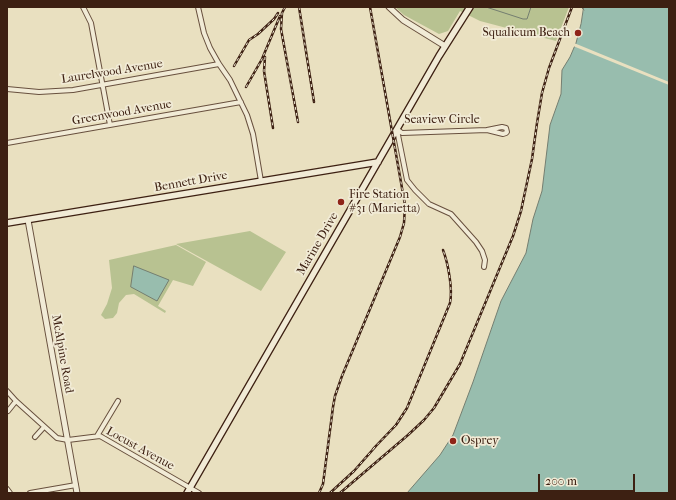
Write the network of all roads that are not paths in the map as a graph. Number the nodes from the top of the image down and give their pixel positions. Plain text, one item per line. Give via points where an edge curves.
1 (83, 7) edge
2 (198, 7) edge
3 (389, 7) edge
4 (470, 7) edge
5 (445, 46) junction
6 (219, 64) junction
7 (102, 85) junction
8 (7, 89) edge
9 (241, 102) junction
10 (110, 125) junction
11 (397, 129) junction
12 (487, 130) dead end
13 (7, 143) edge
14 (378, 162) junction
15 (261, 181) junction
16 (28, 220) junction
17 (7, 223) edge
18 (484, 267) dead end
19 (7, 391) edge
20 (16, 401) junction
21 (118, 401) dead end
22 (8, 411) dead end
23 (44, 426) junction
24 (97, 436) junction
25 (35, 437) dead end
26 (68, 440) junction
27 (76, 485) junction
28 (7, 489) edge
29 (188, 490) edge
30 (10, 493) edge
31 (30, 493) edge
32 (77, 493) edge
33 (199, 493) edge

1 - 7 street via 91,23
2 - 6 street via 204,33
3 - 5 street via 411,25
4 - 5 main road, Marine Drive
5 - 11 main road, Marine Drive
6 - 7 street, Laurelwood Avenue
6 - 9 street
7 - 8 street, Laurelwood Avenue via 51,92
7 - 10 street
9 - 10 street, Greenwood Avenue
9 - 15 street via 253,134
10 - 13 street, Greenwood Avenue
11 - 12 street, Seaview Circle via 402,133
11 - 14 main road, Marine Drive
11 - 18 street via 407,180 429,204 452,214 482,251
14 - 15 main road, Bennett Drive
14 - 29 main road, Marine Drive
15 - 16 main road, Bennett Drive
16 - 17 main road, Bennett Drive
16 - 26 street, McAlpine Road
19 - 20 street
20 - 22 street
20 - 23 street
21 - 24 street
23 - 25 street
23 - 26 street via 57,438
24 - 26 street, Locust Avenue
24 - 29 street, Locust Avenue
26 - 27 street, McAlpine Road
27 - 31 street
27 - 32 street, McAlpine Road
28 - 30 street
29 - 33 street, Locust Avenue

